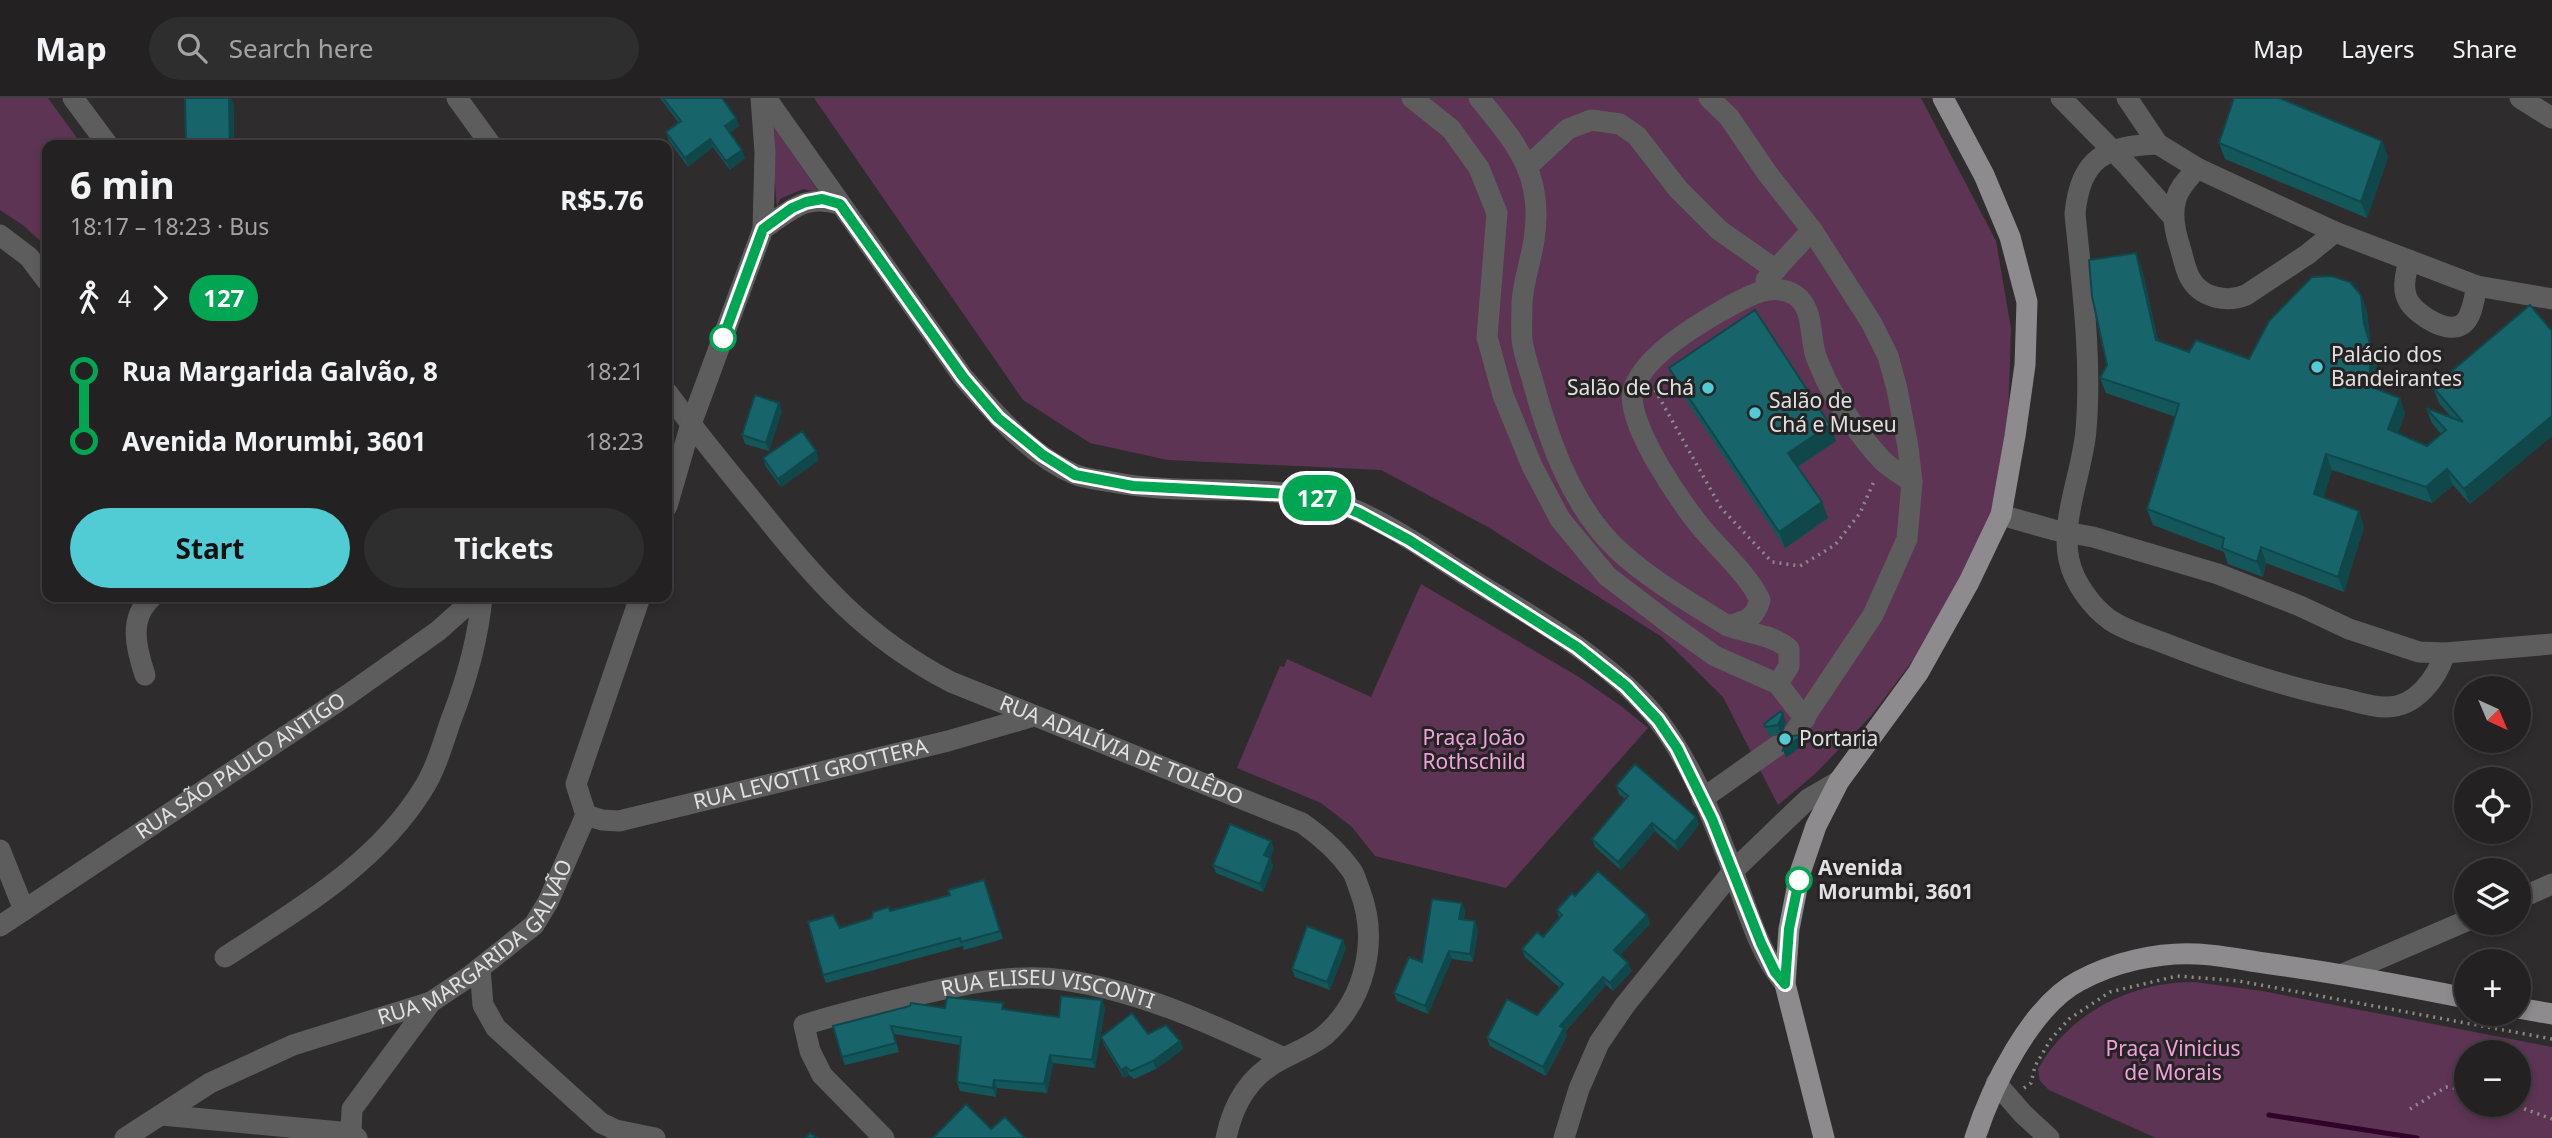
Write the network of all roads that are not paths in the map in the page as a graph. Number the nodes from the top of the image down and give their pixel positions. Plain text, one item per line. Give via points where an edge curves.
1 (73, 98) edge
2 (457, 98) edge
3 (764, 98) edge
4 (1412, 98) edge
5 (1479, 98) edge
6 (1709, 98) edge
7 (1943, 98) edge
8 (2060, 98) edge
9 (2127, 98) edge
10 (2520, 98) edge
11 (2552, 118) edge
12 (103, 140) edge
13 (487, 140) edge
14 (2158, 144) junction
15 (2110, 151) junction
16 (1528, 166) junction
17 (2197, 168) junction
18 (840, 204) junction
19 (2173, 217) junction
20 (763, 229) junction
21 (1812, 230) junction
22 (2334, 232) junction
23 (0, 235) edge
24 (2409, 260) junction
25 (1776, 270) junction
26 (42, 274) edge
27 (2477, 286) junction
28 (1755, 292) junction
29 (2552, 299) edge
30 (672, 399) edge
31 (691, 424) junction
32 (1912, 482) junction
33 (672, 489) edge
34 (2001, 515) junction
35 (2068, 533) junction
36 (149, 602) edge
37 (470, 602) edge
38 (481, 602) edge
39 (638, 602) edge
40 (1728, 626) junction
41 (2552, 644) edge
42 (2445, 653) junction
43 (145, 675) dead end
44 (1778, 684) junction
45 (1034, 716) junction
46 (1792, 732) junction
47 (1839, 781) junction
48 (1702, 799) junction
49 (586, 815) junction
50 (0, 850) edge
51 (1733, 871) junction
52 (2552, 884) edge
53 (2531, 893) edge
54 (24, 910) junction
55 (0, 926) edge
56 (2454, 926) edge
57 (225, 957) dead end
58 (481, 968) junction
59 (2343, 974) junction
60 (1785, 984) junction
61 (2454, 996) edge
62 (431, 1002) junction
63 (2531, 1010) edge
64 (2552, 1014) edge
65 (1284, 1058) junction
66 (2003, 1091) junction
67 (162, 1115) junction
68 (354, 1136) edge
69 (125, 1138) edge
70 (655, 1138) edge
71 (884, 1138) edge
72 (1226, 1138) edge
73 (1564, 1138) edge
74 (1824, 1138) edge
75 (1975, 1138) edge
76 (2049, 1138) edge

1 - 12 street
2 - 13 street
3 - 18 street
3 - 20 street
4 - 44 street via 1451,129 1479,168 1497,213 1487,337 1503,395 1560,519 1608,576 1670,624 1715,656
5 - 16 street
6 - 21 street via 1729,117
7 - 34 main road via 2010,237 2027,302 2025,365
8 - 15 street
9 - 14 street
10 - 11 street
14 - 15 street
14 - 17 street
15 - 19 street
15 - 35 street via 2083,177 2077,195 2088,388 2084,455
16 - 25 street via 1568,129 1591,120 1620,124 1637,136 1678,189 1719,230
16 - 40 street via 1536,200 1522,300 1522,342 1566,476 1593,522 1619,551
17 - 19 street via 2175,200
17 - 22 street
18 - 20 street via 822,199 806,202
18 - 48 street via 963,377 998,418 1043,455 1075,475 1133,486 1289,494 1327,500 1359,513 1577,647 1626,686 1677,748
19 - 22 street via 2189,277 2197,287 2224,300 2246,295
20 - 31 street
21 - 25 street
21 - 32 street via 1888,356
22 - 24 street
23 - 26 street via 29,257
24 - 27 street
24 - 27 street via 2403,285 2409,302 2421,315 2450,328 2465,322
25 - 28 street
27 - 29 street
28 - 32 street via 1779,289 1801,301 1808,312 1816,356 1841,406 1883,461
28 - 40 street via 1692,328 1643,370 1633,391 1637,421 1661,470 1693,519 1753,586 1760,600 1756,613
30 - 31 street, RUA ADALÍVIA DE TOLÊDO
31 - 33 street
31 - 45 street, RUA ADALÍVIA DE TOLÊDO via 799,560 864,624 918,666
32 - 46 street via 1907,540 1873,615
34 - 35 street
34 - 47 main road via 1918,673
35 - 42 street via 2218,574 2395,645
35 - 42 street via 2069,560 2079,582 2110,620 2192,654 2281,683 2387,707 2407,702 2427,687 2440,670
36 - 43 street via 136,621 137,651
37 - 54 street, RUA SÃO PAULO ANTIGO via 438,631 349,694
38 - 57 street via 478,634 460,697 425,786 411,807 352,869
39 - 49 street via 576,784
40 - 44 street via 1789,649 1789,666
41 - 42 street
44 - 46 street
45 - 49 street, RUA LEVOTTI GROTTERA via 619,821
45 - 65 street, RUA ADALÍVIA DE TOLÊDO via 1302,823 1325,839 1353,873 1367,910 1369,942 1354,999 1324,1036
46 - 48 street
47 - 51 street via 1808,799
47 - 60 main road via 1816,826 1800,873
48 - 51 street
49 - 58 street, RUA MARGARIDA GALVÃO via 534,925
50 - 54 street
51 - 60 street via 1761,943
51 - 73 street via 1625,1005 1600,1044 1579,1089
52 - 53 street
54 - 55 street, RUA SÃO PAULO ANTIGO
56 - 59 street
58 - 62 street, RUA MARGARIDA GALVÃO
58 - 70 street via 483,1005 496,1028 601,1123
59 - 61 main road
59 - 66 main road via 2197,954 2152,956 2112,967 2077,982 2049,1006 2018,1045
60 - 74 main road
62 - 67 street, RUA MARGARIDA GALVÃO via 293,1045 210,1083
62 - 68 street via 352,1109
63 - 64 main road
65 - 71 street, RUA ELISEU VISCONTI via 1213,1024 1129,995 1065,980 981,981 804,1025 822,1075
65 - 72 street, RUA ADALÍVIA DE TOLÊDO via 1252,1081 1231,1114
66 - 75 main road
66 - 76 street
67 - 68 street
67 - 69 street, RUA MARGARIDA GALVÃO

